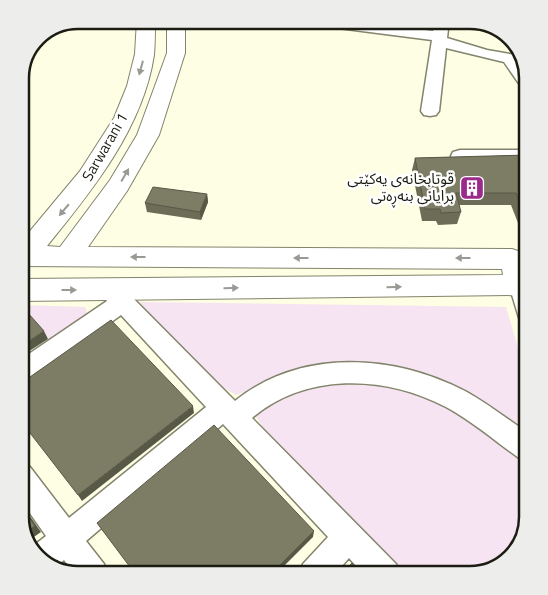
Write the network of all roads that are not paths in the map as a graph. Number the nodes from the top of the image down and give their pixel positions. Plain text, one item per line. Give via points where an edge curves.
1 (146, 29) edge
2 (176, 29) edge
3 (408, 29) edge
4 (441, 32) edge
5 (516, 60) edge
6 (430, 111) dead end
7 (460, 156) edge
8 (519, 156) edge
9 (29, 248) edge
10 (29, 256) edge
11 (67, 257) junction
12 (519, 259) edge
13 (519, 285) edge
14 (29, 291) edge
15 (117, 296) junction
16 (29, 365) edge
17 (229, 412) junction
18 (519, 443) edge
19 (29, 488) edge
20 (348, 537) junction
21 (66, 538) junction
22 (47, 555) edge
23 (86, 566) edge
24 (322, 566) edge
25 (376, 566) edge

1 -> 9 main road, Sarwarani 1 via 140,73 116,134 88,178
11 -> 2 main road via 119,185 148,134 176,54
3 - 4 street
4 - 5 street
4 - 6 street
7 - 8 street
10 - 11 main road
12 -> 11 main road
15 -> 13 main road
14 -> 15 main road
15 - 16 street
15 - 17 street
17 - 18 street via 287,383 352,371 402,379 455,399
17 - 20 street
17 - 21 street
19 - 21 street
20 - 24 street
20 - 25 street
21 - 22 street
21 - 23 street

